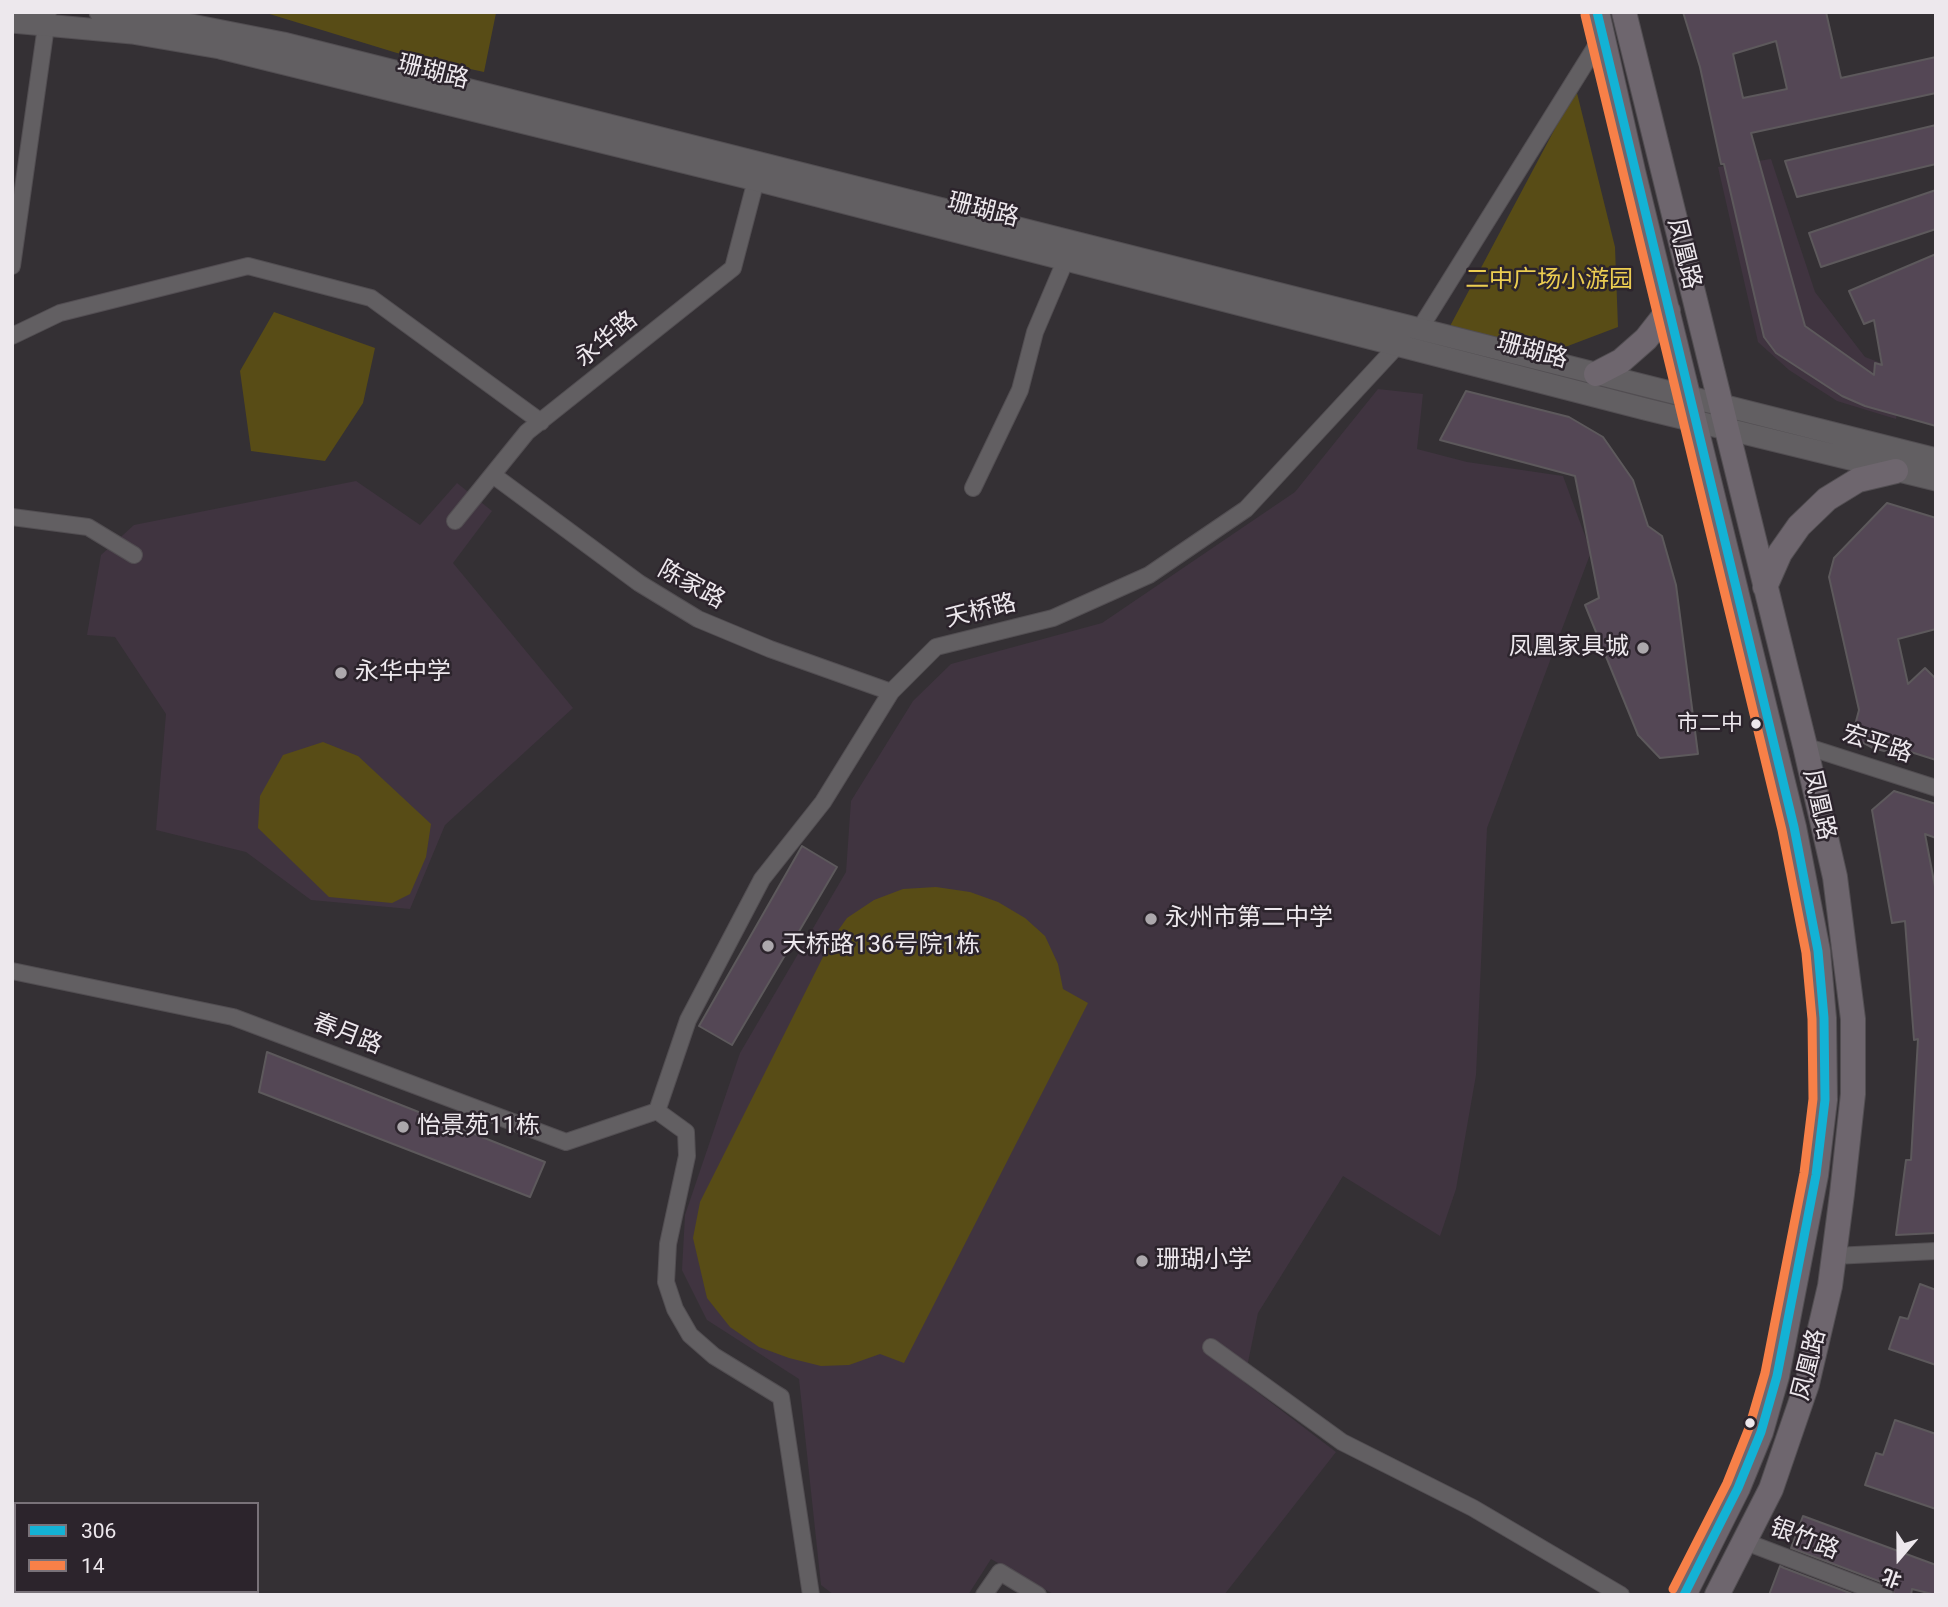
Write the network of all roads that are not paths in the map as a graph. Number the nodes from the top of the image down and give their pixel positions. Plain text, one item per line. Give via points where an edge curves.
1 (100, 12) edge
2 (1597, 12) edge
3 (1625, 12) edge
4 (48, 18) edge
5 (12, 22) edge
6 (1601, 38) junction
7 (756, 180) junction
8 (1669, 195) junction
9 (1640, 202) junction
10 (1066, 259) junction
11 (12, 266) edge
12 (1668, 311) junction
13 (1419, 330) junction
14 (12, 336) edge
15 (1398, 345) junction
16 (1596, 374) junction
17 (1693, 410) junction
18 (1724, 417) junction
19 (541, 422) junction
20 (1936, 459) edge
21 (1896, 471) junction
22 (493, 475) junction
23 (1936, 480) edge
24 (973, 488) dead end
25 (12, 517) edge
26 (455, 521) dead end
27 (134, 555) dead end
28 (1765, 587) junction
29 (891, 692) junction
30 (1805, 746) junction
31 (1936, 788) edge
32 (12, 971) edge
33 (656, 1111) junction
34 (1936, 1251) edge
35 (1835, 1256) junction
36 (1211, 1347) dead end
37 (1746, 1542) junction
38 (811, 1595) edge
39 (984, 1595) edge
40 (1038, 1595) edge
41 (1621, 1595) edge
42 (1684, 1595) edge
43 (1717, 1595) edge
44 (1885, 1595) edge

1 - 13 main road, 珊瑚路 via 283,43
2 - 6 main road, 凤凰路
3 - 8 main road, 凤凰路
4 - 5 main road, 珊瑚路
4 - 7 main road, 珊瑚路 via 220,48
4 - 11 street
6 - 9 main road, 凤凰路
6 - 13 street
7 - 10 main road, 珊瑚路
7 - 19 street, 永华路 via 733,268
8 - 9 main road
8 - 18 main road, 凤凰路
9 - 12 main road, 凤凰路
10 - 15 main road, 珊瑚路
10 - 24 street via 1035,332 1020,390
12 - 16 main road via 1646,340
12 - 17 main road, 凤凰路
13 - 16 main road, 珊瑚路
14 - 19 street via 60,313 248,265 371,298
15 - 17 main road, 珊瑚路
15 - 29 street, 天桥路 via 1246,509 1149,575 1053,618 936,647
16 - 17 main road, 珊瑚路
17 - 18 main road, 珊瑚路
17 - 42 main road, 凤凰路 via 1806,883 1824,1018 1825,1100 1814,1190 1777,1376 1738,1488
18 - 20 main road, 珊瑚路
18 - 21 main road, 珊瑚路
18 - 28 main road, 凤凰路
19 - 22 street, 永华路 via 527,432
21 - 23 main road, 珊瑚路
21 - 28 main road via 1858,480 1827,499 1799,526
22 - 26 street, 永华路
22 - 29 street, 陈家路 via 639,583 698,619
25 - 27 street via 88,527
28 - 30 main road, 凤凰路
29 - 33 street, 天桥路 via 823,802 762,879 688,1020
30 - 31 street, 宏平路
30 - 35 main road, 凤凰路 via 1835,877 1853,1019 1853,1094
32 - 33 street, 春月路 via 233,1017 566,1142
33 - 38 street via 686,1132 687,1156 668,1244 666,1282 690,1335 714,1356 781,1397
34 - 35 street
35 - 37 main road, 凤凰路 via 1804,1395 1771,1489
36 - 41 street via 1342,1442 1473,1508
37 - 43 main road, 凤凰路
37 - 44 street, 银竹路
39 - 40 street via 1000,1572

